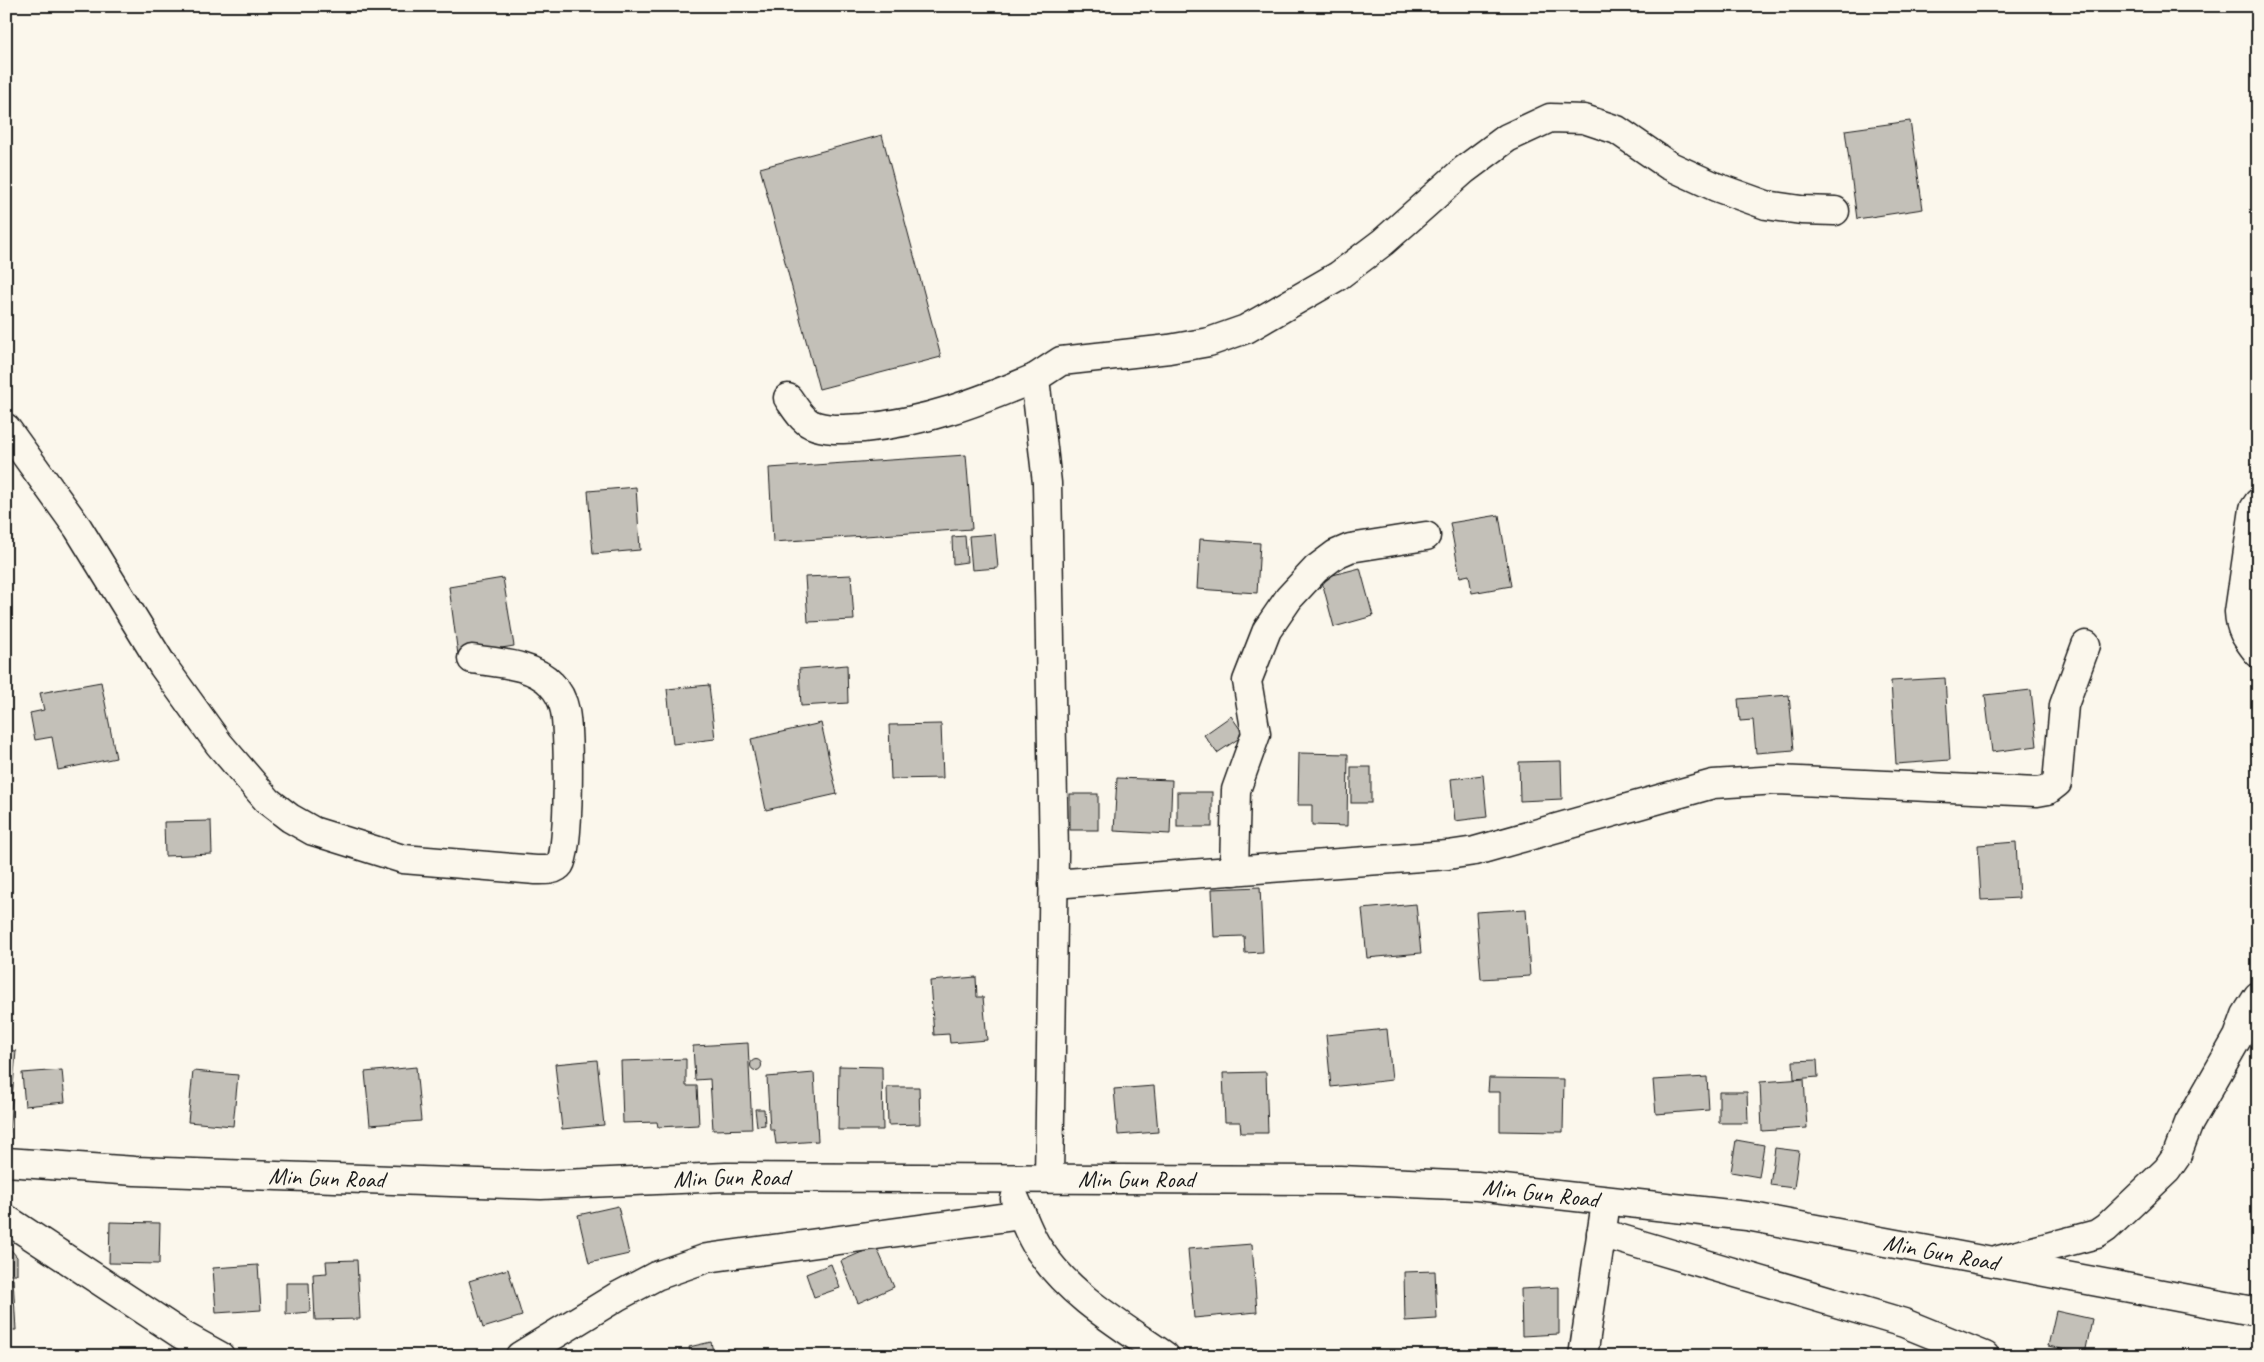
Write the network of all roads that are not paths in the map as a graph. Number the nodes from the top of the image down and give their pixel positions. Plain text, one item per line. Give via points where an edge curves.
1 (1836, 210) dead end
2 (1035, 378) junction
3 (788, 398) dead end
4 (6, 428) edge
5 (2258, 502) edge
6 (1426, 536) dead end
7 (2086, 645) dead end
8 (2258, 653) edge
9 (472, 659) dead end
10 (1234, 871) junction
11 (1054, 884) junction
12 (2258, 996) edge
13 (6, 1162) edge
14 (1004, 1178) junction
15 (1049, 1178) junction
16 (1606, 1199) junction
17 (1022, 1215) junction
18 (6, 1219) edge
19 (1601, 1233) junction
20 (1990, 1262) junction
21 (2258, 1312) edge
22 (220, 1356) edge
23 (520, 1356) edge
24 (1165, 1356) edge
25 (1583, 1356) edge
26 (1984, 1356) edge

1 - 2 street via 1766,205 1668,165 1618,130 1584,119 1550,118 1507,138 1464,170 1383,242 1338,276 1246,329 1208,342 1169,349 1061,361
2 - 3 street via 966,406 917,420 846,429 823,428 808,423
2 - 11 street via 1047,483
4 - 9 street via 78,528 163,666 219,744 268,802 313,830 403,859 550,870 559,866 566,840 565,710 550,682 533,672
5 - 8 street via 2254,509 2239,612 2245,639
6 - 10 street via 1350,548 1336,554 1316,569 1289,598 1267,630 1246,681 1256,734 1236,790
7 - 10 street via 2064,705 2057,782 2048,790 1737,781 1713,784 1474,851
10 - 11 street
11 - 15 street
12 - 20 street via 2167,1170 2097,1234
13 - 14 street, Min Gun Road via 135,1171 541,1184 726,1177
14 - 15 street, Min Gun Road
14 - 17 street
15 - 16 street, Min Gun Road via 1349,1180 1477,1186
16 - 19 street
16 - 20 street, Min Gun Road via 1747,1216
17 - 23 street via 707,1258 656,1276
17 - 24 street via 1039,1250 1059,1274 1099,1309
18 - 22 street via 168,1326
19 - 25 street
19 - 26 street via 1904,1323
20 - 21 street, Min Gun Road

